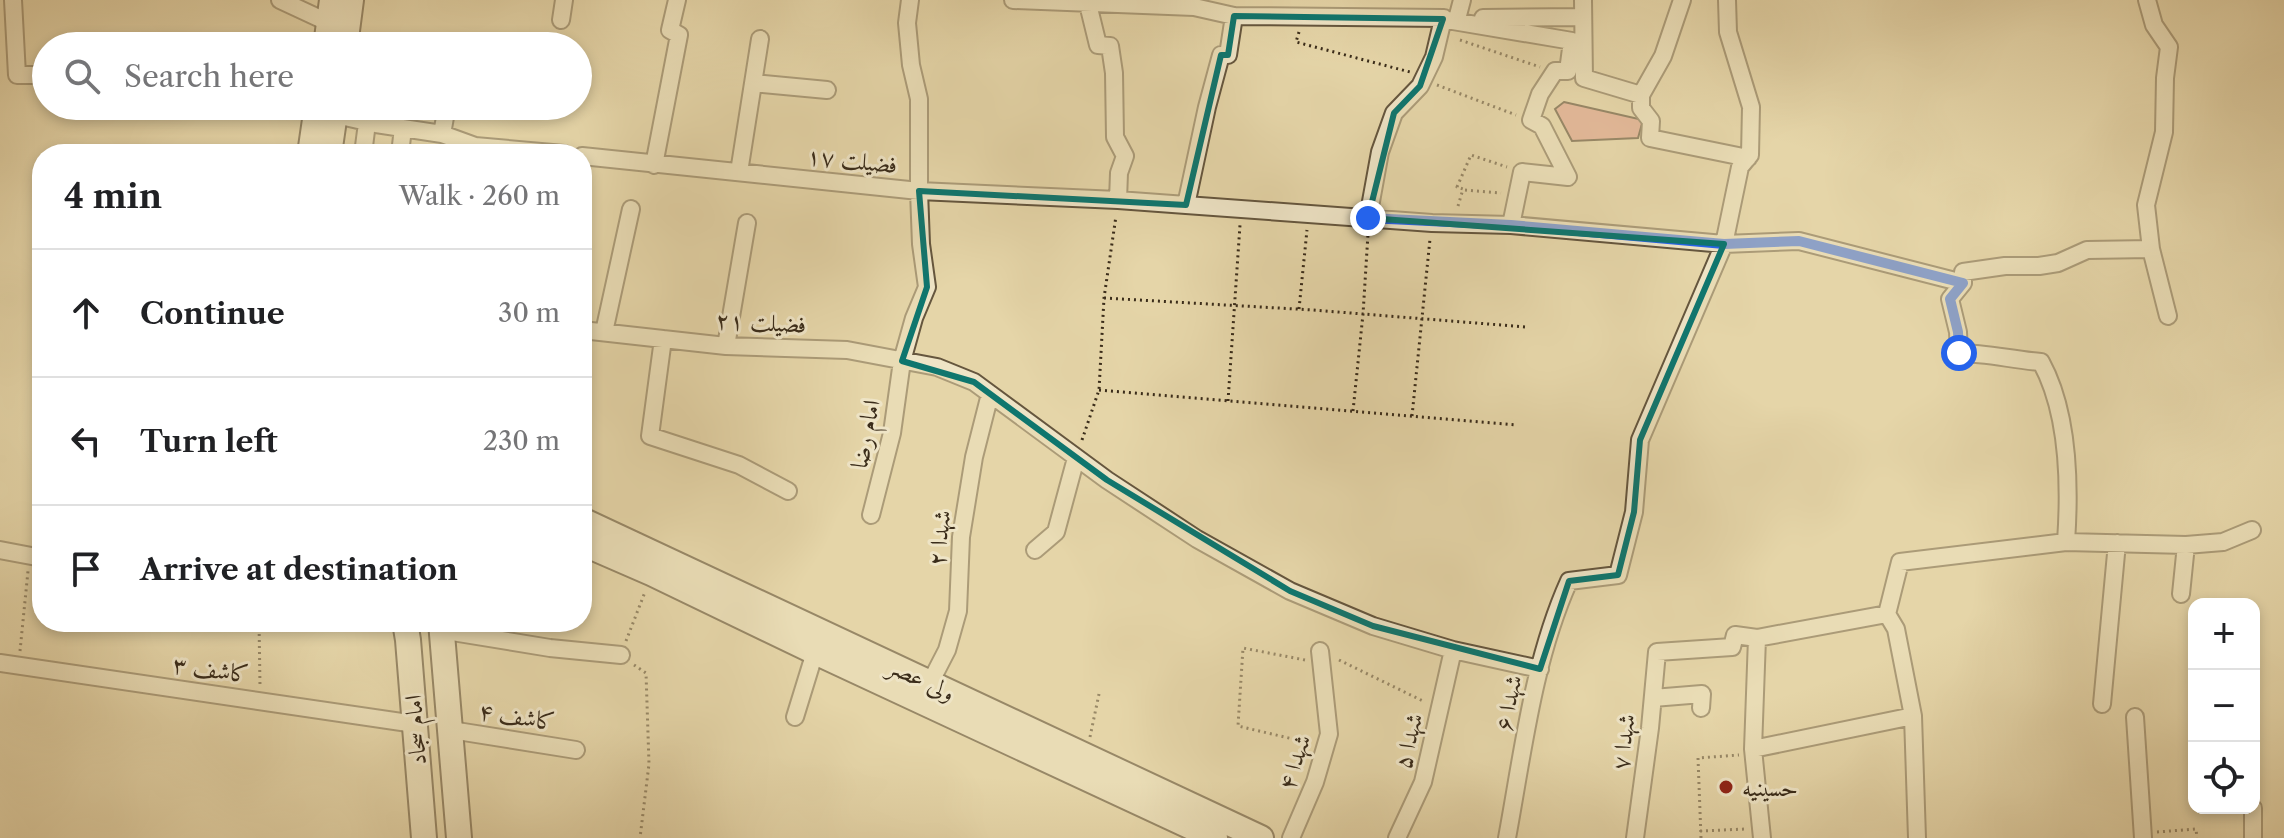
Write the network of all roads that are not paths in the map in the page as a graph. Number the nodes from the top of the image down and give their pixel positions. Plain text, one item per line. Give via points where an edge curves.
1 (13, 0) edge
2 (280, 0) edge
3 (351, 0) edge
4 (564, 0) edge
5 (677, 0) edge
6 (910, 0) edge
7 (1013, 0) edge
8 (1462, 0) edge
9 (1682, 0) edge
10 (1727, 0) edge
11 (2147, 0) edge
12 (1087, 1) edge
13 (1582, 8) edge
14 (1234, 16) junction
15 (561, 20) dead end
16 (1444, 22) junction
17 (336, 29) edge
18 (760, 39) dead end
19 (32, 75) edge
20 (8, 76) edge
21 (753, 83) junction
22 (827, 90) dead end
23 (1641, 95) junction
24 (319, 120) edge
25 (324, 120) edge
26 (358, 120) edge
27 (444, 120) edge
28 (367, 123) junction
29 (403, 128) junction
30 (442, 134) junction
31 (313, 144) edge
32 (327, 144) edge
33 (364, 144) edge
34 (401, 144) edge
35 (470, 144) edge
36 (592, 157) edge
37 (1748, 158) junction
38 (654, 165) junction
39 (739, 172) junction
40 (919, 191) junction
41 (1118, 200) junction
42 (1186, 205) junction
43 (631, 209) dead end
44 (1368, 218) junction
45 (747, 223) dead end
46 (1511, 225) junction
47 (1724, 244) junction
48 (2151, 249) junction
49 (1963, 283) junction
50 (2168, 316) dead end
51 (592, 331) edge
52 (604, 332) junction
53 (663, 339) junction
54 (726, 346) junction
55 (902, 361) junction
56 (990, 394) junction
57 (1076, 458) junction
58 (788, 491) dead end
59 (871, 515) dead end
60 (592, 525) edge
61 (2252, 530) dead end
62 (2066, 542) junction
63 (2117, 543) junction
64 (2186, 545) junction
65 (592, 547) edge
66 (0, 550) edge
67 (1035, 550) dead end
68 (32, 555) edge
69 (2181, 594) dead end
70 (1891, 621) junction
71 (406, 632) edge
72 (441, 632) edge
73 (470, 632) edge
74 (1757, 638) junction
75 (1453, 650) junction
76 (815, 652) junction
77 (621, 655) road end
78 (1321, 657) road end
79 (0, 663) edge
80 (1540, 669) junction
81 (926, 692) junction
82 (1653, 698) junction
83 (2102, 704) dead end
84 (1701, 708) dead end
85 (1913, 716) junction
86 (795, 717) dead end
87 (2135, 717) dead end
88 (415, 724) junction
89 (451, 730) junction
90 (576, 750) dead end
91 (1749, 752) junction
92 (2253, 814) edge
93 (1755, 834) edge
94 (2143, 836) edge
95 (424, 838) edge
96 (459, 838) edge
97 (1215, 838) edge
98 (1261, 838) edge
99 (1291, 838) edge
100 (1397, 838) edge
101 (1507, 838) edge
102 (1635, 838) edge
103 (1917, 838) edge
104 (2253, 838) edge

1 - 20 street
2 - 17 street
3 - 17 main road
4 - 15 street
5 - 38 street via 670,30 679,35
6 - 40 street, امام رضا via 907,23 919,99
7 - 12 street
8 - 16 street
9 - 23 street via 1663,56
10 - 37 street via 1728,32 1751,107
11 - 48 street via 2154,25 2169,47 2164,132 2146,205
12 - 14 street via 1194,7
12 - 41 street via 1098,45 1110,46 1115,137 1125,156
13 - 16 street
13 - 23 street via 1584,78
14 - 16 street
14 - 42 street
16 - 44 street via 1424,78 1394,113 1380,152
16 - 46 street via 1572,41 1568,71 1555,71 1531,120 1542,126 1568,177 1522,172
18 - 21 street
19 - 20 street
21 - 22 street
21 - 39 street
23 - 37 street via 1641,108 1651,121 1650,138
24 - 31 main road
25 - 32 main road
26 - 28 street
27 - 30 street
28 - 29 street
28 - 33 street
29 - 30 street
29 - 34 street
30 - 35 street
36 - 38 street, فضیلت ۱۷
37 - 47 street via 1740,167
38 - 39 street, فضیلت ۱۷
39 - 40 street, فضیلت ۱۷
40 - 41 street, فضیلت ۱۷
40 - 55 street, امام رضا via 927,287
41 - 42 street, فضیلت ۱۷
42 - 44 street, فضیلت ۱۷
43 - 52 street
44 - 46 street, فضیلت ۱۷
45 - 54 street
46 - 47 street, فضیلت ۱۷
47 - 49 street, فضیلت ۱۷ via 1799,241
47 - 80 street, شهدا ۶ via 1640,440 1634,512 1618,575 1569,581 1552,619
48 - 49 street via 2087,250 2058,263 1963,272
48 - 50 street
49 - 62 street via 1950,299 1959,353 2041,362 2054,386 2069,500
51 - 52 street, فضیلت ۲۱
52 - 53 street, فضیلت ۲۱
53 - 54 street, فضیلت ۲۱
53 - 58 street via 650,436 739,465
54 - 55 street, فضیلت ۲۱ via 847,350
55 - 56 street, فضیلت ۲۱ via 937,367
55 - 59 street, امام رضا via 892,433
56 - 57 street, فضیلت ۲۱
56 - 81 street, شهدا ۲ via 961,537 958,611 947,650
57 - 67 street via 1056,532
57 - 75 street, فضیلت ۲۱ via 1197,539 1290,591 1373,626
60 - 81 main road, ولی عصر
61 - 64 street via 2223,542
62 - 63 street
62 - 70 street via 1900,562
63 - 64 street
63 - 83 street
64 - 69 street
65 - 76 main road, ولی عصر
66 - 68 street
70 - 74 street
70 - 85 street
71 - 88 main road, امام سجاد
72 - 89 main road, امام سجاد
73 - 77 street
74 - 82 street, شهدا ۷ via 1735,635 1732,647 1657,652
74 - 91 street
75 - 80 street, فضیلت ۲۱
75 - 100 street, شهدا ۵ via 1423,782
76 - 81 main road, ولی عصر
76 - 86 street
78 - 99 street, شهدا ۴ via 1329,734
79 - 88 street, کاشف ۳
80 - 101 street, شهدا ۶
81 - 97 main road, ولی عصر
81 - 98 main road, ولی عصر via 1086,757
82 - 84 street via 1702,694
82 - 102 street, شهدا ۷
85 - 91 street
85 - 103 street
87 - 94 street
88 - 95 main road, امام سجاد
89 - 90 street, کاشف ۴
89 - 96 main road, امام سجاد
91 - 93 street
92 - 104 street

